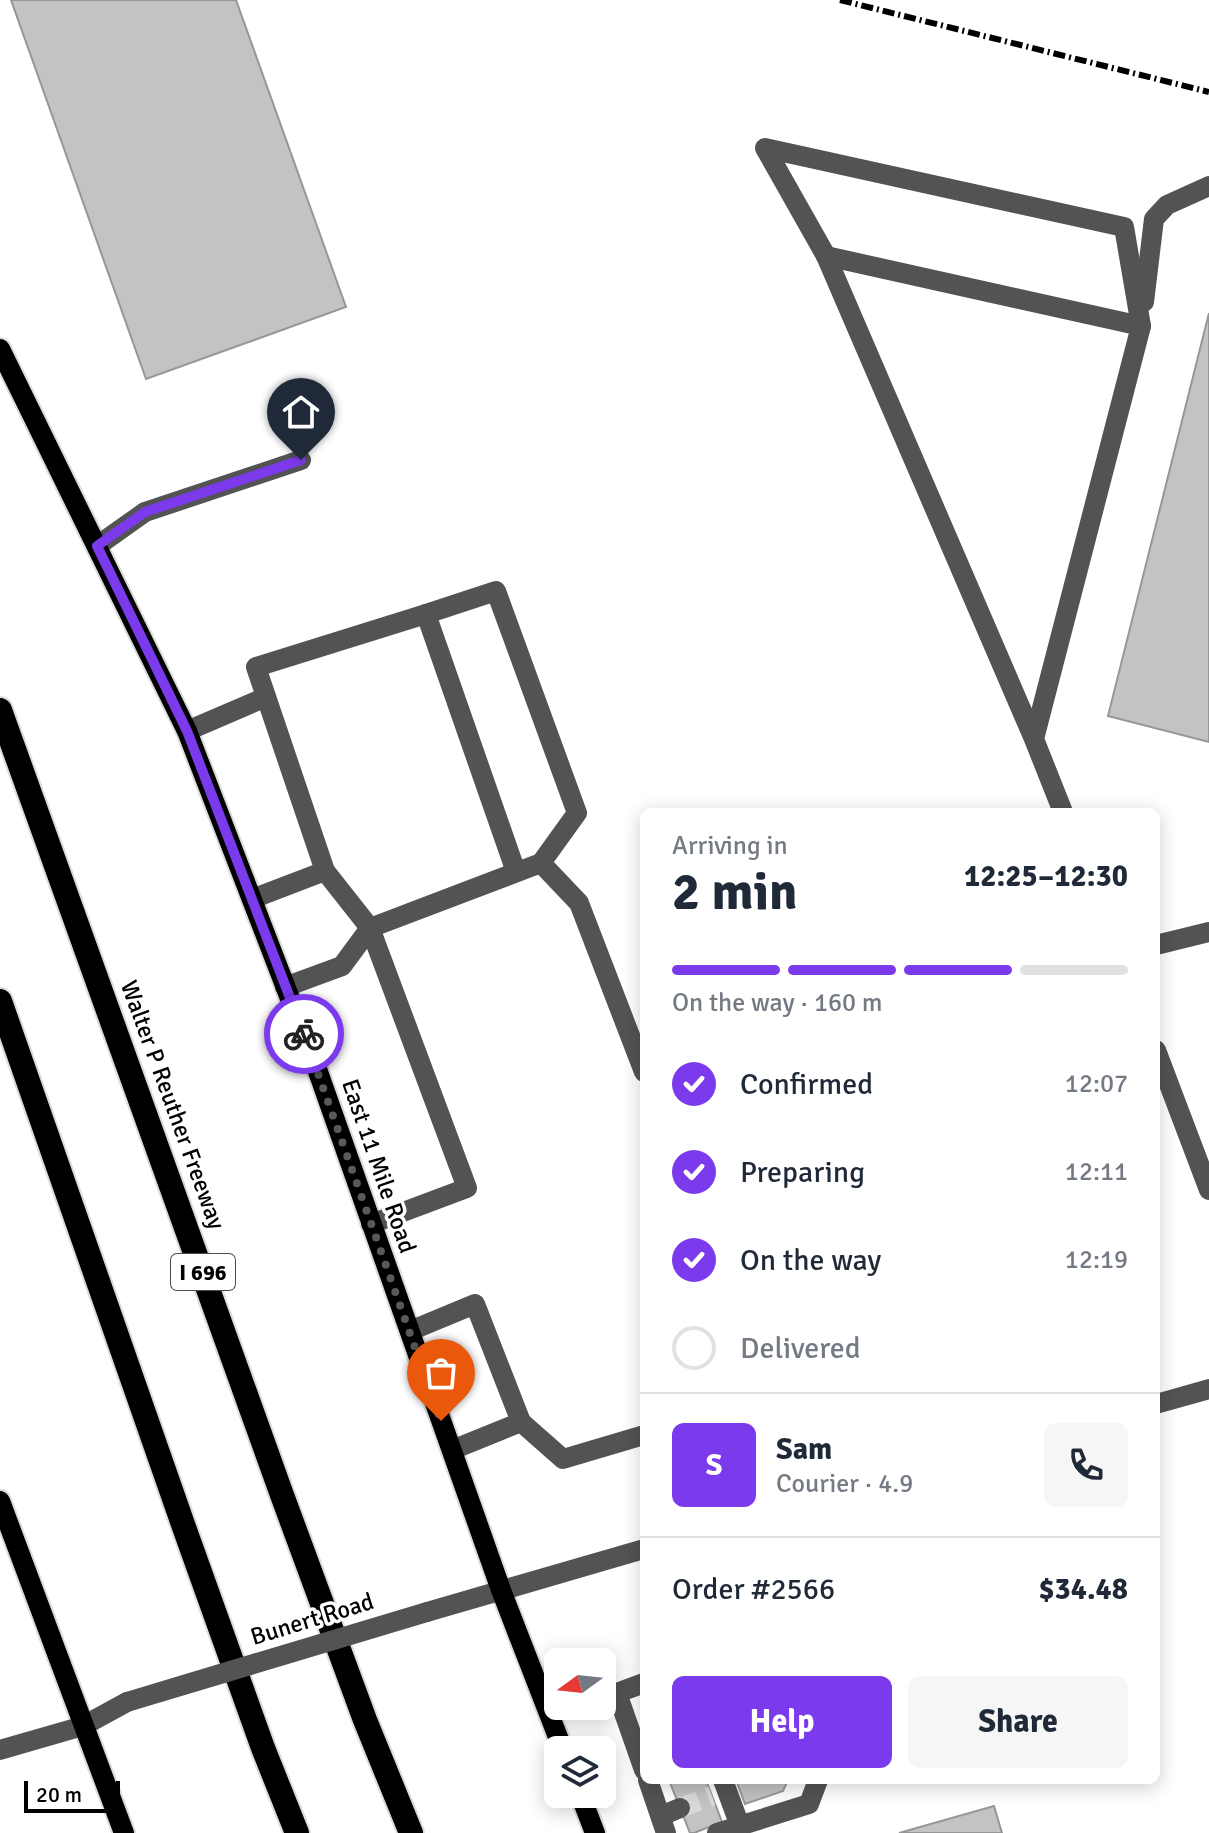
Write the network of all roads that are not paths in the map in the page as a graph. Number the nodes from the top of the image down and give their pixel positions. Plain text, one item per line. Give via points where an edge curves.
1 (1209, 186) edge
2 (826, 256) junction
3 (1141, 326) junction
4 (0, 349) edge
5 (301, 460) dead end
6 (97, 546) junction
7 (426, 614) junction
8 (266, 697) junction
9 (0, 710) edge
10 (187, 731) junction
11 (1034, 739) junction
12 (1061, 808) edge
13 (541, 863) junction
14 (325, 871) junction
15 (516, 872) junction
16 (252, 899) junction
17 (370, 928) junction
18 (1209, 932) edge
19 (1160, 944) edge
20 (285, 987) junction
21 (0, 1001) edge
22 (1160, 1061) edge
23 (640, 1062) edge
24 (1209, 1190) edge
25 (371, 1224) junction
26 (410, 1331) junction
27 (1209, 1389) edge
28 (1160, 1403) edge
29 (521, 1422) junction
30 (640, 1436) edge
31 (452, 1450) junction
32 (0, 1501) edge
33 (640, 1550) edge
34 (501, 1590) junction
35 (640, 1684) edge
36 (83, 1726) junction
37 (558, 1736) edge
38 (640, 1742) edge
39 (0, 1750) edge
40 (650, 1784) edge
41 (816, 1784) edge
42 (721, 1789) edge
43 (585, 1808) edge
44 (669, 1819) edge
45 (740, 1826) junction
46 (124, 1833) edge
47 (297, 1833) edge
48 (411, 1833) edge
49 (595, 1833) edge
50 (717, 1833) edge

1 - 3 street via 1167,205 1154,219
2 - 3 street
2 - 3 street via 765,148 1124,227
2 - 11 street
3 - 11 street
4 - 6 main road, East 11 Mile Road
5 - 6 street via 145,512
6 - 10 main road, East 11 Mile Road
7 - 8 street via 256,667
7 - 13 street via 496,591 577,813
7 - 15 street
8 - 10 street
8 - 14 street
9 - 48 highway, Walter P Reuther Freeway / I 696 via 282,1495
10 - 16 main road, East 11 Mile Road
11 - 12 street
13 - 15 street
13 - 23 street via 579,903
14 - 16 street
14 - 17 street
15 - 17 street
16 - 20 main road, East 11 Mile Road
17 - 20 street via 342,966
17 - 25 street via 467,1188
18 - 19 street
20 - 25 main road, East 11 Mile Road
21 - 47 highway
22 - 24 street
25 - 26 main road, East 11 Mile Road
26 - 29 street via 475,1304
26 - 31 main road, East 11 Mile Road
27 - 28 street
29 - 30 street via 563,1459
29 - 31 street
31 - 34 main road, East 11 Mile Road
32 - 36 main road
33 - 34 street, Bunert Road
34 - 36 street, Bunert Road, bridge via 127,1702
34 - 37 main road, East 11 Mile Road
35 - 38 street via 617,1693
36 - 39 street, Bunert Road
36 - 46 main road
40 - 44 street
41 - 45 street via 809,1804
42 - 45 street
43 - 49 main road
45 - 50 street

